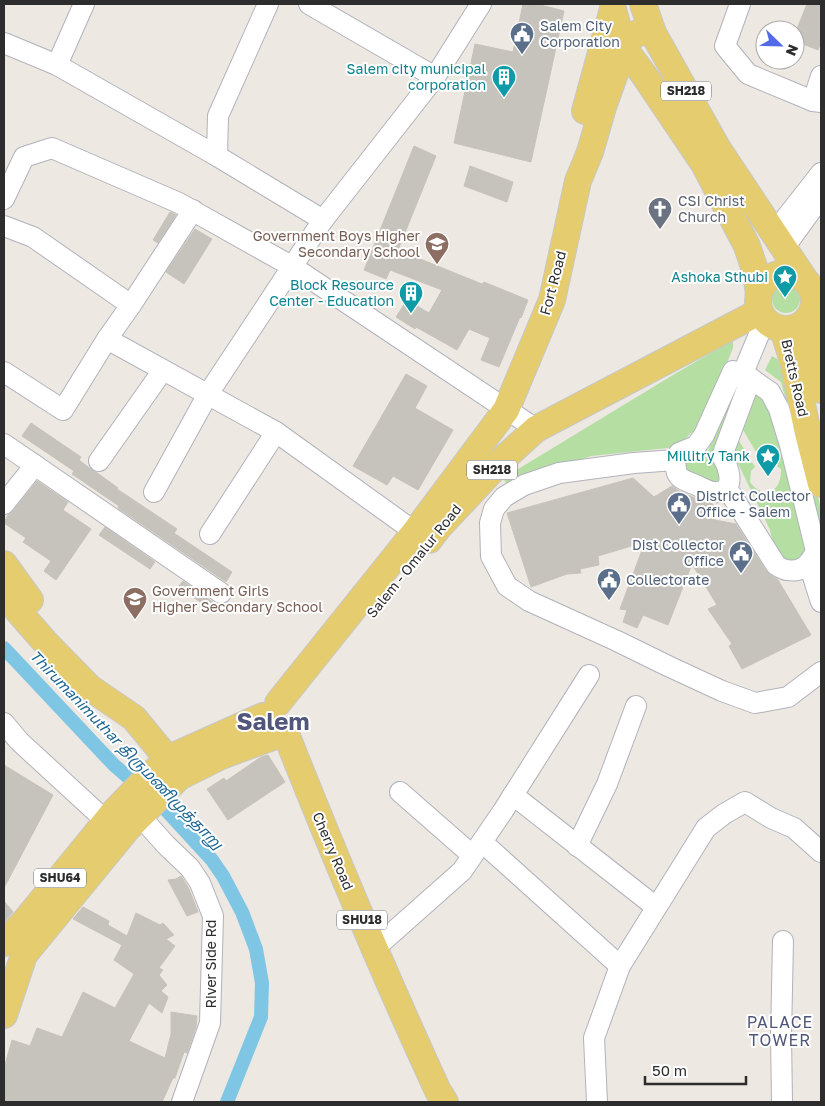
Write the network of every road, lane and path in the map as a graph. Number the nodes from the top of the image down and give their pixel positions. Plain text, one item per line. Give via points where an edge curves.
1 (84, 4) edge
2 (268, 4) edge
3 (310, 4) edge
4 (481, 4) edge
5 (644, 4) edge
6 (740, 4) edge
7 (613, 7) edge
8 (653, 34) junction
9 (4, 43) edge
10 (624, 48) junction
11 (57, 65) junction
12 (821, 76) edge
13 (435, 77) junction
14 (817, 101) edge
15 (718, 149) junction
16 (217, 156) junction
17 (821, 173) edge
18 (578, 181) junction
19 (821, 197) edge
20 (4, 199) edge
21 (193, 210) junction
22 (323, 220) junction
23 (4, 226) edge
24 (780, 251) junction
25 (293, 267) junction
26 (815, 303) edge
27 (131, 304) junction
28 (767, 314) junction
29 (108, 339) junction
30 (163, 370) junction
31 (4, 372) edge
32 (747, 375) junction
33 (821, 390) edge
34 (208, 394) junction
35 (506, 410) junction
36 (536, 429) junction
37 (276, 432) junction
38 (4, 444) edge
39 (675, 460) junction
40 (99, 461) dead end
41 (34, 465) junction
42 (821, 484) edge
43 (726, 488) junction
44 (154, 492) dead end
45 (4, 504) edge
46 (415, 532) junction
47 (210, 534) dead end
48 (4, 564) edge
49 (809, 564) junction
50 (4, 590) edge
51 (220, 593) dead end
52 (821, 602) edge
53 (821, 672) edge
54 (589, 675) dead end
55 (95, 681) junction
56 (636, 706) dead end
57 (279, 720) junction
58 (4, 723) edge
59 (181, 768) junction
60 (400, 792) dead end
61 (514, 795) junction
62 (122, 819) junction
63 (577, 846) junction
64 (477, 848) junction
65 (821, 852) edge
66 (656, 907) junction
67 (783, 941) dead end
68 (12, 946) edge
69 (374, 949) junction
70 (620, 966) junction
71 (4, 1015) edge
72 (182, 1102) edge
73 (445, 1102) edge
74 (597, 1102) edge
75 (782, 1102) edge

1 - 11 street
2 - 16 street via 218,116
3 - 13 street
4 - 13 street
5 - 8 main road
6 - 14 street via 725,46 748,74
7 - 10 main road
7 - 18 main road, Fort Road via 577,148
8 - 10 main road via 641,32 633,35
8 - 15 main road, SH218
9 - 11 street
10 - 18 main road, Fort Road
10 - 28 main road, Bretts Road via 704,164 746,246
11 - 16 street
12 - 14 street
13 - 22 street
15 - 24 main road, SH218
15 - 24 main road, SH218 via 740,207
16 - 22 street
17 - 24 street
18 - 35 main road, Fort Road via 552,300
19 - 24 street
20 - 21 street via 24,157 52,148
21 - 25 street
21 - 27 street
22 - 25 street
23 - 27 street via 32,237
24 - 26 main road, SH218
24 - 28 main road, SH218 via 774,275 762,286
25 - 34 street
25 - 35 street
26 - 28 main road, SH218 via 797,327
26 - 33 main road via 813,357
27 - 29 street
28 - 32 street
28 - 36 main road, Salem - Omalur Road / SH218
28 - 42 main road, Bretts Road via 793,361
29 - 30 street
29 - 31 street via 63,410
30 - 34 street
30 - 40 street
32 - 39 street via 733,371 704,435 696,446 679,454
32 - 43 street via 722,456 729,468 730,480
32 - 49 street via 770,392 779,409 816,551
34 - 37 street
34 - 44 street
35 - 36 street
35 - 46 main road, Salem - Omalur Road / SH218
36 - 57 main road, Salem - Omalur Road / SH218 via 438,528 375,609
37 - 46 street
37 - 47 street
38 - 41 street
39 - 43 street via 676,472 681,478 710,491
39 - 53 street via 559,473 524,485 504,497 494,508 490,531 491,556 507,586 529,601 714,688 755,703 788,697
41 - 45 street
41 - 51 street
43 - 49 street via 776,565 787,570 800,570
46 - 57 main road, Salem - Omalur Road / SH218
48 - 55 main road
49 - 52 street
50 - 55 main road via 45,642
54 - 61 street
55 - 59 main road
56 - 63 street via 607,784
57 - 59 main road, Salem - Omalur Road / SH218
57 - 69 main road, Cherry Road / SHU18
58 - 62 street, River Side Rd via 19,741
59 - 62 main road, SHU64 via 143,782
60 - 64 street
61 - 63 street
61 - 64 street
62 - 68 main road, SHU64 via 25,921
62 - 72 street, River Side Rd via 166,845 190,868 200,883 213,916 210,1023
63 - 66 street
64 - 69 street via 462,870
64 - 70 street
65 - 66 street via 794,828 745,802 706,828
66 - 70 street
67 - 75 street
68 - 71 main road, SHU64
69 - 73 main road, Cherry Road / SHU18
70 - 74 street via 594,1038

